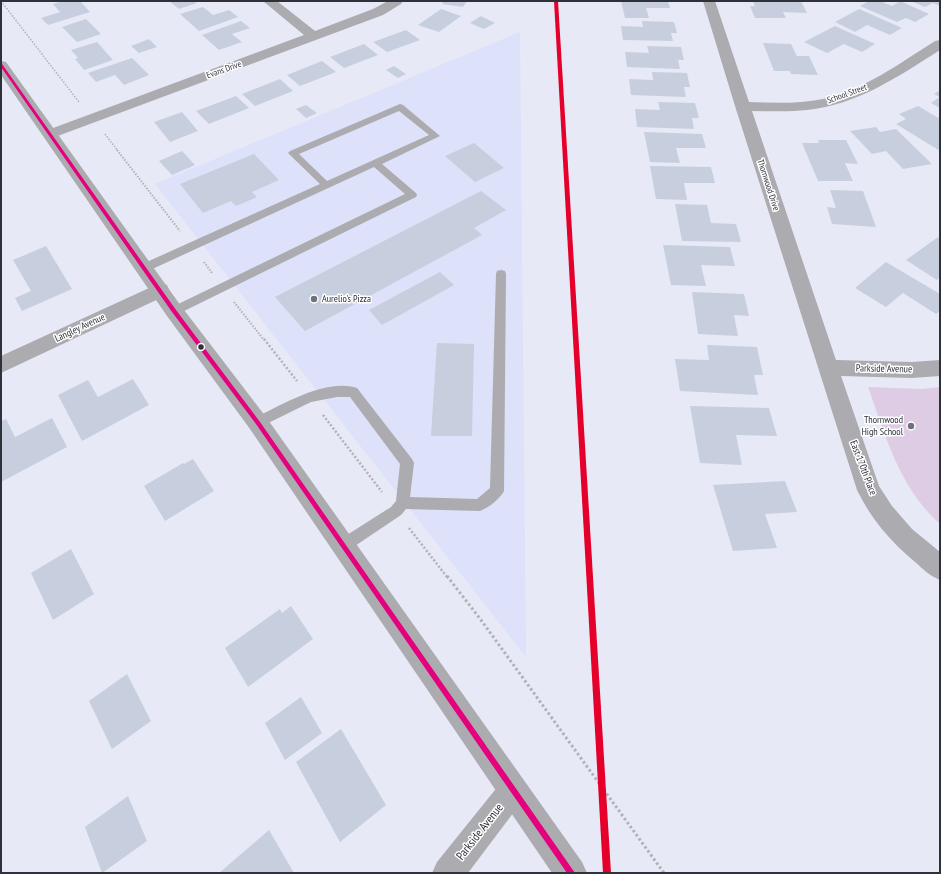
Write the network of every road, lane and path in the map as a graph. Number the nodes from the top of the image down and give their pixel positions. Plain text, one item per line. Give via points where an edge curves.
1 (1, 1) edge
2 (269, 1) edge
3 (397, 1) edge
4 (708, 1) edge
5 (314, 36) junction
6 (940, 44) edge
7 (1, 66) edge
8 (79, 102) dead end
9 (742, 106) junction
10 (50, 134) junction
11 (375, 163) junction
12 (326, 185) junction
13 (144, 268) junction
14 (501, 274) dead end
15 (160, 290) junction
16 (174, 311) junction
17 (1, 365) edge
18 (828, 368) junction
19 (940, 368) edge
20 (258, 423) junction
21 (403, 503) junction
22 (344, 545) junction
23 (940, 568) edge
24 (513, 790) junction
25 (448, 873) edge
26 (571, 873) edge

1 - 8 path
2 - 5 street
3 - 5 street, Evans Drive via 378,12
4 - 9 street, Thornwood Drive
5 - 10 street, Evans Drive
6 - 9 street, School Street via 871,85 831,101 808,106
7 - 10 street
9 - 18 street, Thornwood Drive
10 - 13 street
11 - 12 lane
11 - 12 lane via 435,136 400,107 293,153
11 - 16 lane via 412,195
12 - 13 lane
13 - 15 street
14 - 21 lane via 497,491 480,505
15 - 16 street
15 - 17 street, Langley Avenue
16 - 20 street
18 - 19 street, Parkside Avenue
18 - 23 street, East 170th Place via 870,490 884,514 903,537
20 - 21 lane via 309,397 352,392 407,462
20 - 22 street
21 - 22 lane via 396,511
22 - 24 street
24 - 25 street, Parkside Avenue
24 - 26 street

